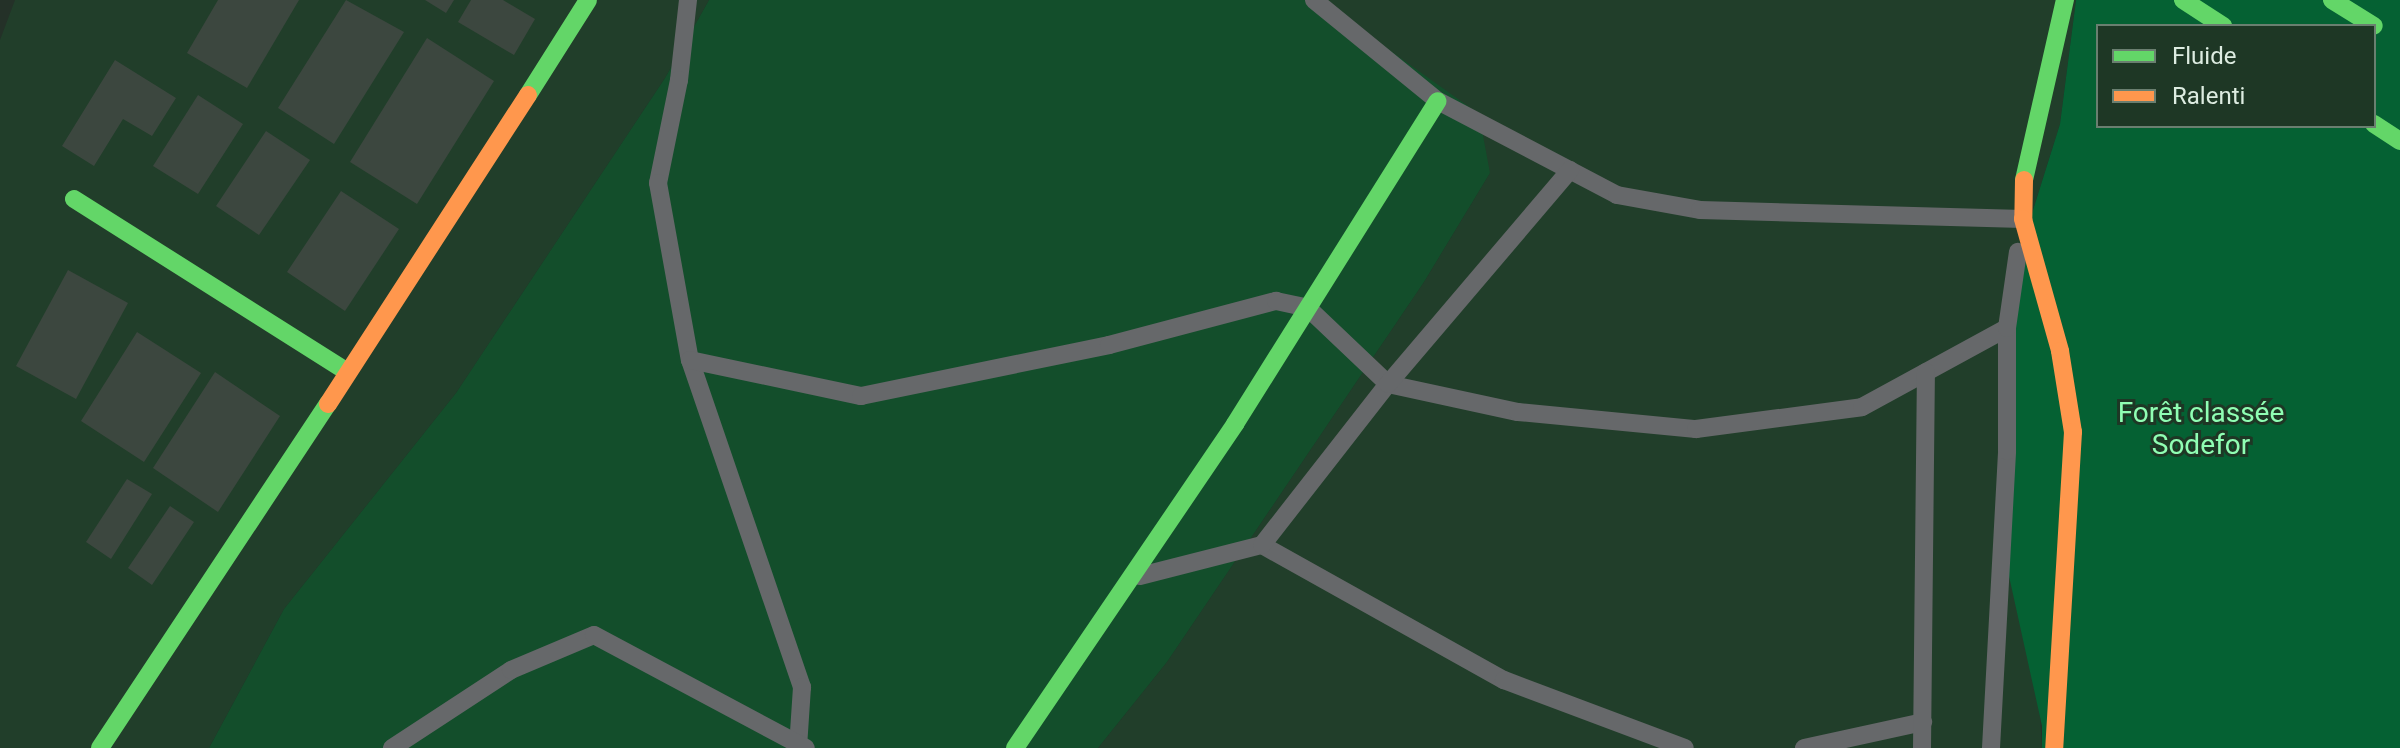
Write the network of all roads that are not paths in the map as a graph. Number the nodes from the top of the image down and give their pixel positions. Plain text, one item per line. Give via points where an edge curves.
1 (588, 0) edge
2 (688, 0) edge
3 (1314, 0) edge
4 (2065, 0) edge
5 (2183, 0) edge
6 (2332, 0) edge
7 (2220, 24) edge
8 (2371, 24) edge
9 (1438, 101) junction
10 (2376, 125) edge
11 (2400, 141) edge
12 (1570, 170) junction
13 (74, 199) dead end
14 (2023, 219) junction
15 (1308, 308) junction
16 (2007, 328) junction
17 (690, 360) junction
18 (346, 371) junction
19 (1926, 372) junction
20 (1388, 384) junction
21 (1262, 545) junction
22 (1130, 579) junction
23 (1923, 722) junction
24 (801, 746) edge
25 (100, 748) edge
26 (392, 748) edge
27 (1015, 748) edge
28 (1685, 748) edge
29 (1804, 748) edge
30 (1922, 748) edge
31 (1991, 748) edge
32 (2054, 748) edge

1 - 18 street
2 - 17 lane via 679,80 658,183
3 - 9 lane
4 - 14 street via 2024,169
5 - 7 street
6 - 8 street
9 - 12 lane
9 - 15 street
10 - 11 street
12 - 14 lane via 1617,195 1700,210
12 - 20 lane
13 - 18 street
14 - 16 lane
14 - 32 street via 2060,351 2073,432
15 - 17 lane via 1276,301 1109,345 861,396
15 - 20 lane
15 - 22 street
16 - 19 lane
16 - 31 lane via 2007,451
17 - 24 lane via 802,687
18 - 25 street
19 - 20 lane via 1862,407 1696,429 1518,412
19 - 23 lane
20 - 21 lane
21 - 22 lane
21 - 28 lane via 1504,680
22 - 27 street
23 - 29 lane
23 - 30 lane
24 - 26 lane via 594,635 511,670

